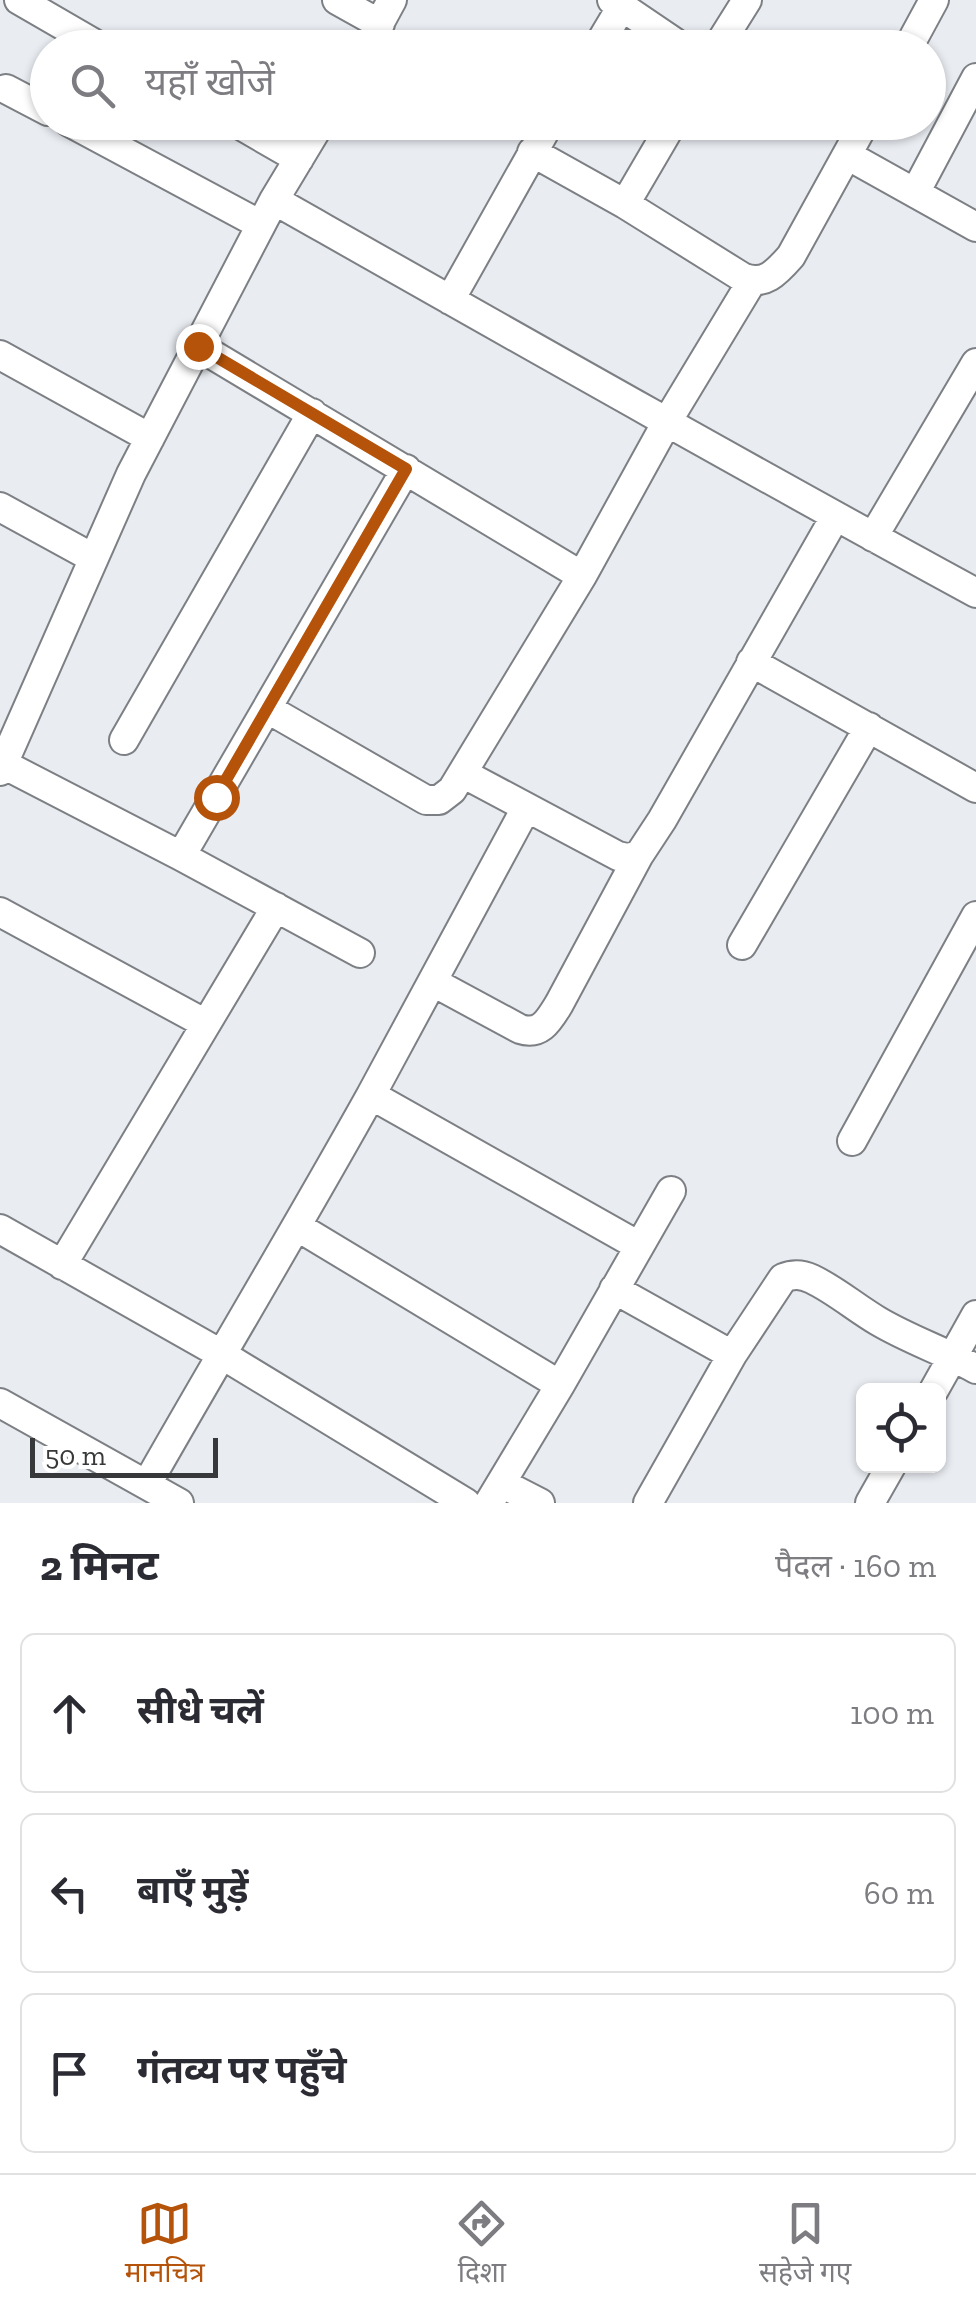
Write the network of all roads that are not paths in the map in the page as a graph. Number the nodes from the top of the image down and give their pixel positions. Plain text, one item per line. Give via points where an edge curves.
1 (18, 0) edge
2 (337, 0) edge
3 (746, 0) edge
4 (934, 0) edge
5 (617, 3) edge
6 (379, 24) edge
7 (70, 30) edge
8 (605, 30) edge
9 (657, 30) edge
10 (728, 30) edge
11 (918, 30) edge
12 (976, 78) edge
13 (6, 89) dead end
14 (30, 102) edge
15 (946, 135) edge
16 (108, 140) edge
17 (266, 140) edge
18 (310, 140) edge
19 (539, 140) edge
20 (662, 140) edge
21 (855, 140) edge
22 (943, 140) edge
23 (532, 152) junction
24 (847, 155) junction
25 (299, 159) junction
26 (915, 193) junction
27 (625, 204) junction
28 (267, 213) junction
29 (976, 227) edge
30 (752, 281) junction
31 (450, 300) junction
32 (198, 346) junction
33 (0, 355) edge
34 (976, 363) edge
35 (966, 404) edge
36 (312, 412) junction
37 (668, 420) junction
38 (150, 438) junction
39 (406, 469) junction
40 (0, 507) edge
41 (834, 517) junction
42 (873, 537) junction
43 (93, 558) junction
44 (582, 576) junction
45 (976, 594) edge
46 (750, 662) junction
47 (268, 709) junction
48 (869, 727) junction
49 (124, 740) dead end
50 (1, 768) edge
51 (464, 774) junction
52 (976, 788) edge
53 (526, 808) junction
54 (639, 855) junction
55 (181, 856) junction
56 (276, 907) junction
57 (0, 912) edge
58 (976, 916) edge
59 (742, 945) dead end
60 (360, 953) dead end
61 (432, 982) junction
62 (206, 1024) junction
63 (371, 1095) junction
64 (852, 1141) dead end
65 (670, 1190) dead end
66 (298, 1227) junction
67 (0, 1229) edge
68 (639, 1246) junction
69 (62, 1264) junction
70 (614, 1289) junction
71 (976, 1315) edge
72 (221, 1354) junction
73 (732, 1355) junction
74 (965, 1362) edge
75 (942, 1383) edge
76 (560, 1385) junction
77 (0, 1403) edge
78 (887, 1473) edge
79 (147, 1484) junction
80 (495, 1493) edge
81 (179, 1503) edge
82 (466, 1503) edge
83 (540, 1503) edge
84 (648, 1503) edge
85 (870, 1503) edge

1 - 7 street
2 - 6 street
3 - 10 street
4 - 11 street
5 - 8 street
5 - 9 street
12 - 15 street
13 - 14 street
16 - 28 street
17 - 25 street
18 - 25 street
19 - 23 street
20 - 27 street
21 - 24 street
22 - 26 street
23 - 27 street
23 - 31 street
24 - 26 street
24 - 30 street via 790,256 775,273
25 - 28 street
26 - 29 street
27 - 30 street
28 - 31 street
28 - 32 street
30 - 37 street
31 - 37 street
32 - 36 street
32 - 38 street
33 - 38 street
34 - 35 street
35 - 42 street
36 - 39 street
36 - 49 street
37 - 41 street
37 - 44 street
38 - 43 street
39 - 44 street
39 - 47 street
40 - 43 street
41 - 42 street
41 - 46 street
42 - 45 street
43 - 50 street
44 - 51 street
46 - 48 street
46 - 54 street
47 - 51 street via 426,800 439,800
47 - 55 street
48 - 52 street
48 - 59 street
50 - 55 street
51 - 53 street
53 - 54 street via 618,856
53 - 61 street
54 - 61 street via 538,1031
55 - 56 street
56 - 60 street
56 - 62 street
57 - 62 street
58 - 64 street
61 - 63 street
62 - 69 street
63 - 66 street
63 - 68 street
65 - 68 street
66 - 72 street
66 - 76 street
67 - 69 street
68 - 70 street
69 - 72 street
70 - 73 street
70 - 76 street
71 - 74 street
72 - 79 street
72 - 82 street
73 - 74 street via 782,1278 795,1274
73 - 84 street
74 - 75 street
76 - 80 street
77 - 79 street
78 - 85 street
79 - 81 street
80 - 83 street

